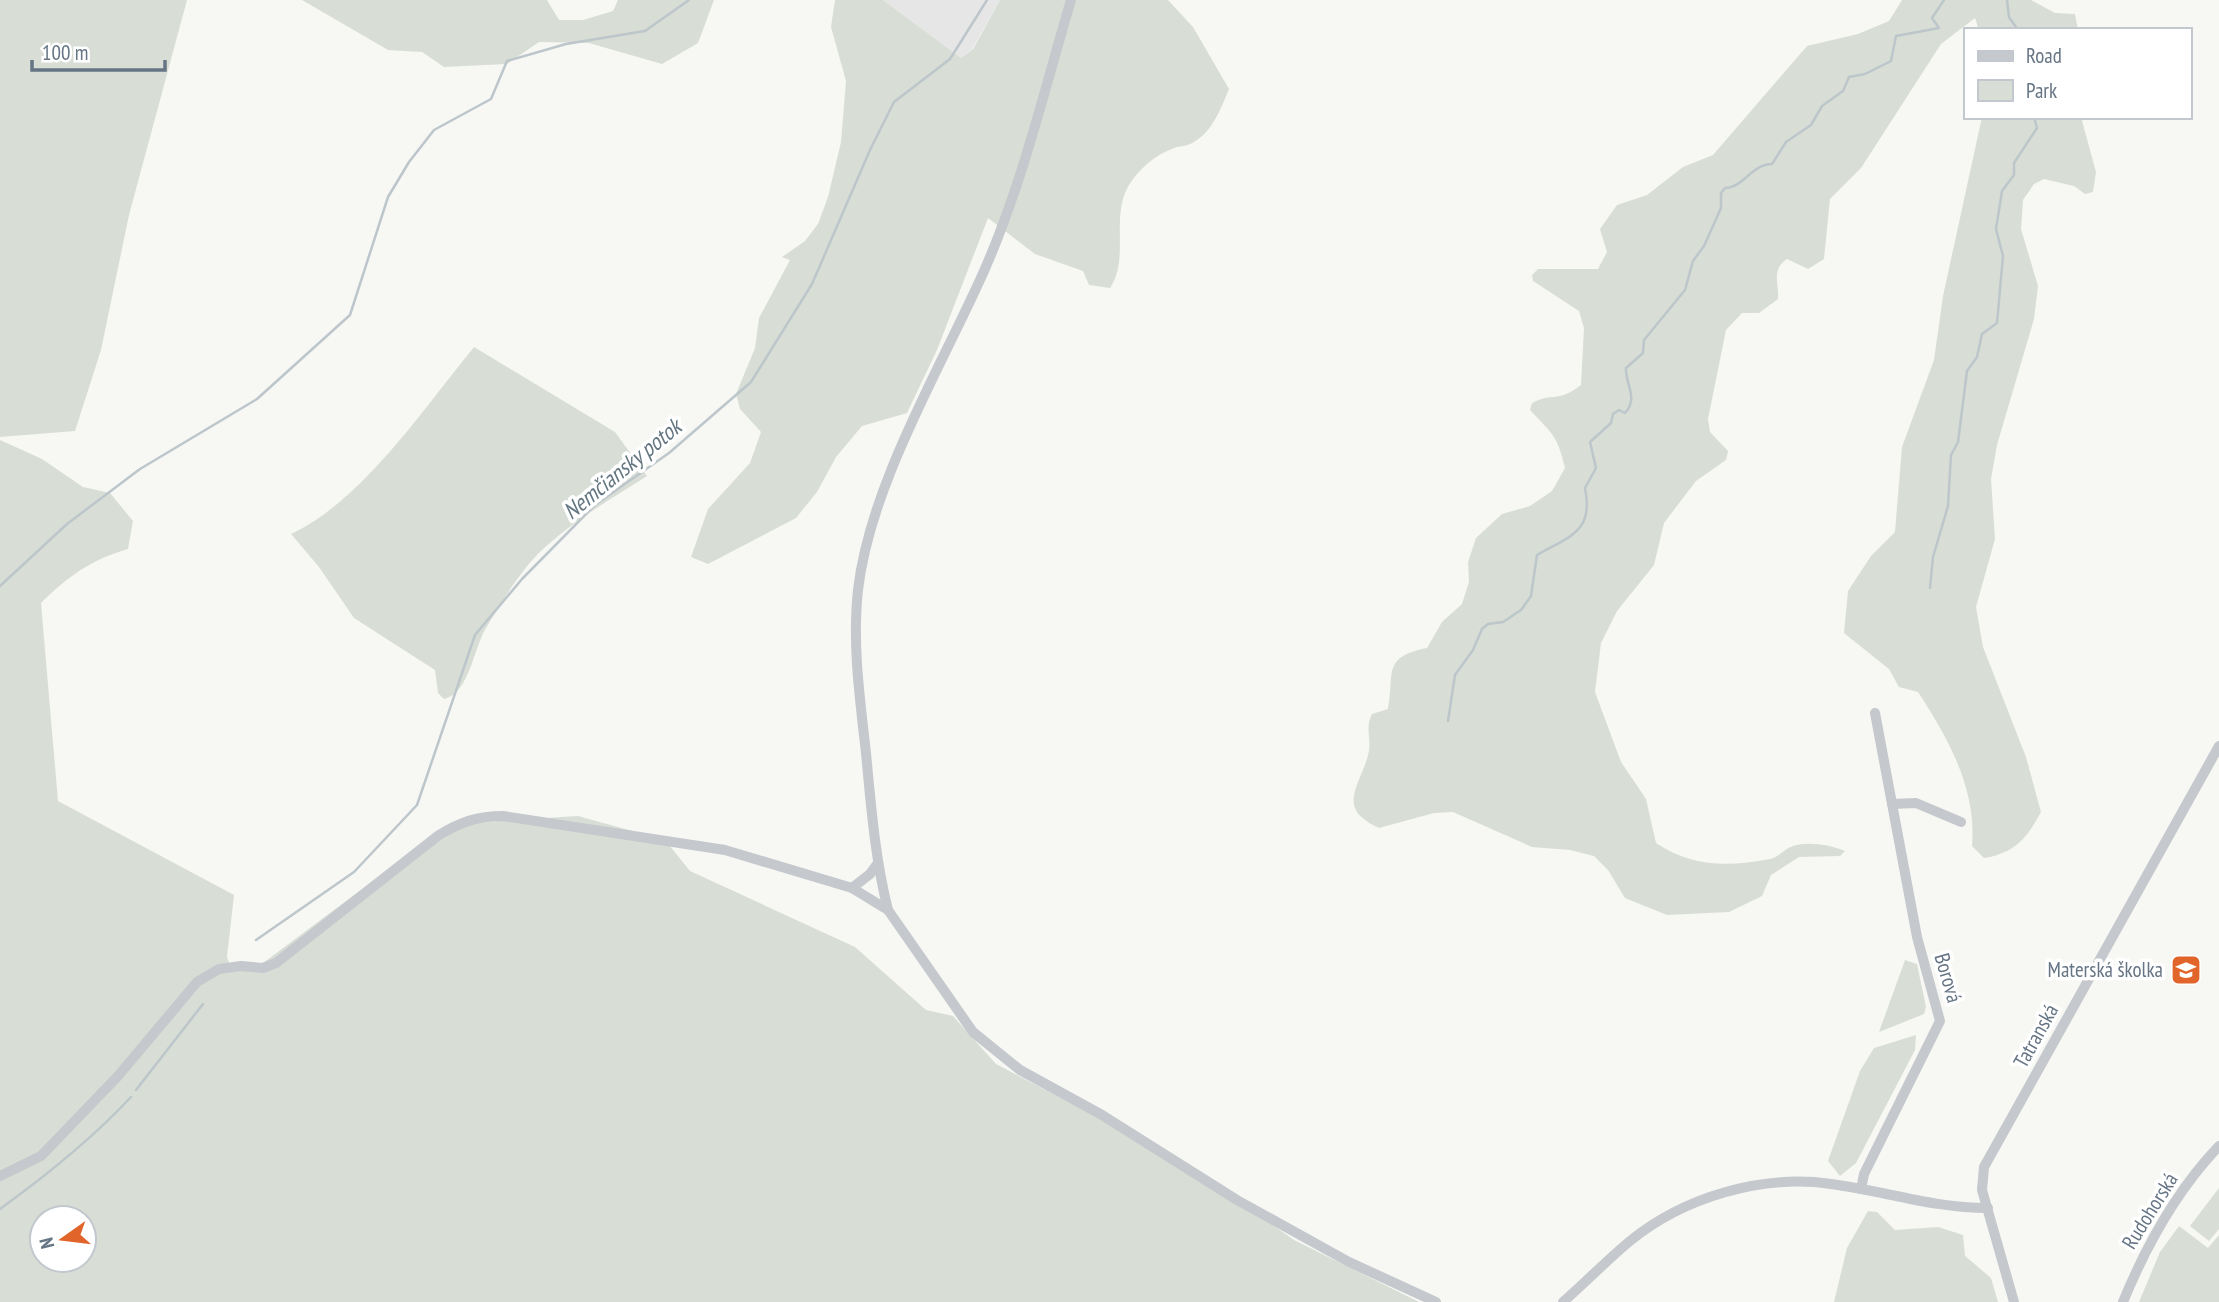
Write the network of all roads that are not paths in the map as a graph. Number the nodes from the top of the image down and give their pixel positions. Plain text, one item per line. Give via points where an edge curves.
1 (1071, 0) edge
2 (1875, 713) dead end
3 (2219, 746) edge
4 (2214, 767) edge
5 (1892, 804) junction
6 (1961, 822) dead end
7 (878, 863) junction
8 (852, 888) junction
9 (888, 910) junction
10 (2219, 1146) edge
11 (0, 1176) edge
12 (1861, 1189) junction
13 (1988, 1208) junction
14 (1436, 1302) edge
15 (1563, 1302) edge
16 (2014, 1302) edge
17 (2123, 1302) edge

1 - 7 street via 1008,211 883,493 864,559 856,655
2 - 5 street, Borová
3 - 4 street, Tatranská
4 - 13 street, Tatranská via 1983,1173
5 - 6 street via 1916,803
5 - 12 street, Borová via 1917,937 1940,1020 1864,1174
7 - 8 street
7 - 9 street
8 - 9 street
8 - 11 street via 725,850 670,840 503,816 461,822 276,963 263,968 219,969 197,982 118,1076 41,1156
9 - 14 street via 973,1032 993,1051 1237,1200 1349,1262
10 - 17 street, Rudohorská via 2167,1214
12 - 13 street via 1948,1208
12 - 15 street via 1829,1183 1782,1183 1738,1189 1698,1202 1631,1240
13 - 16 street, Tatranská

